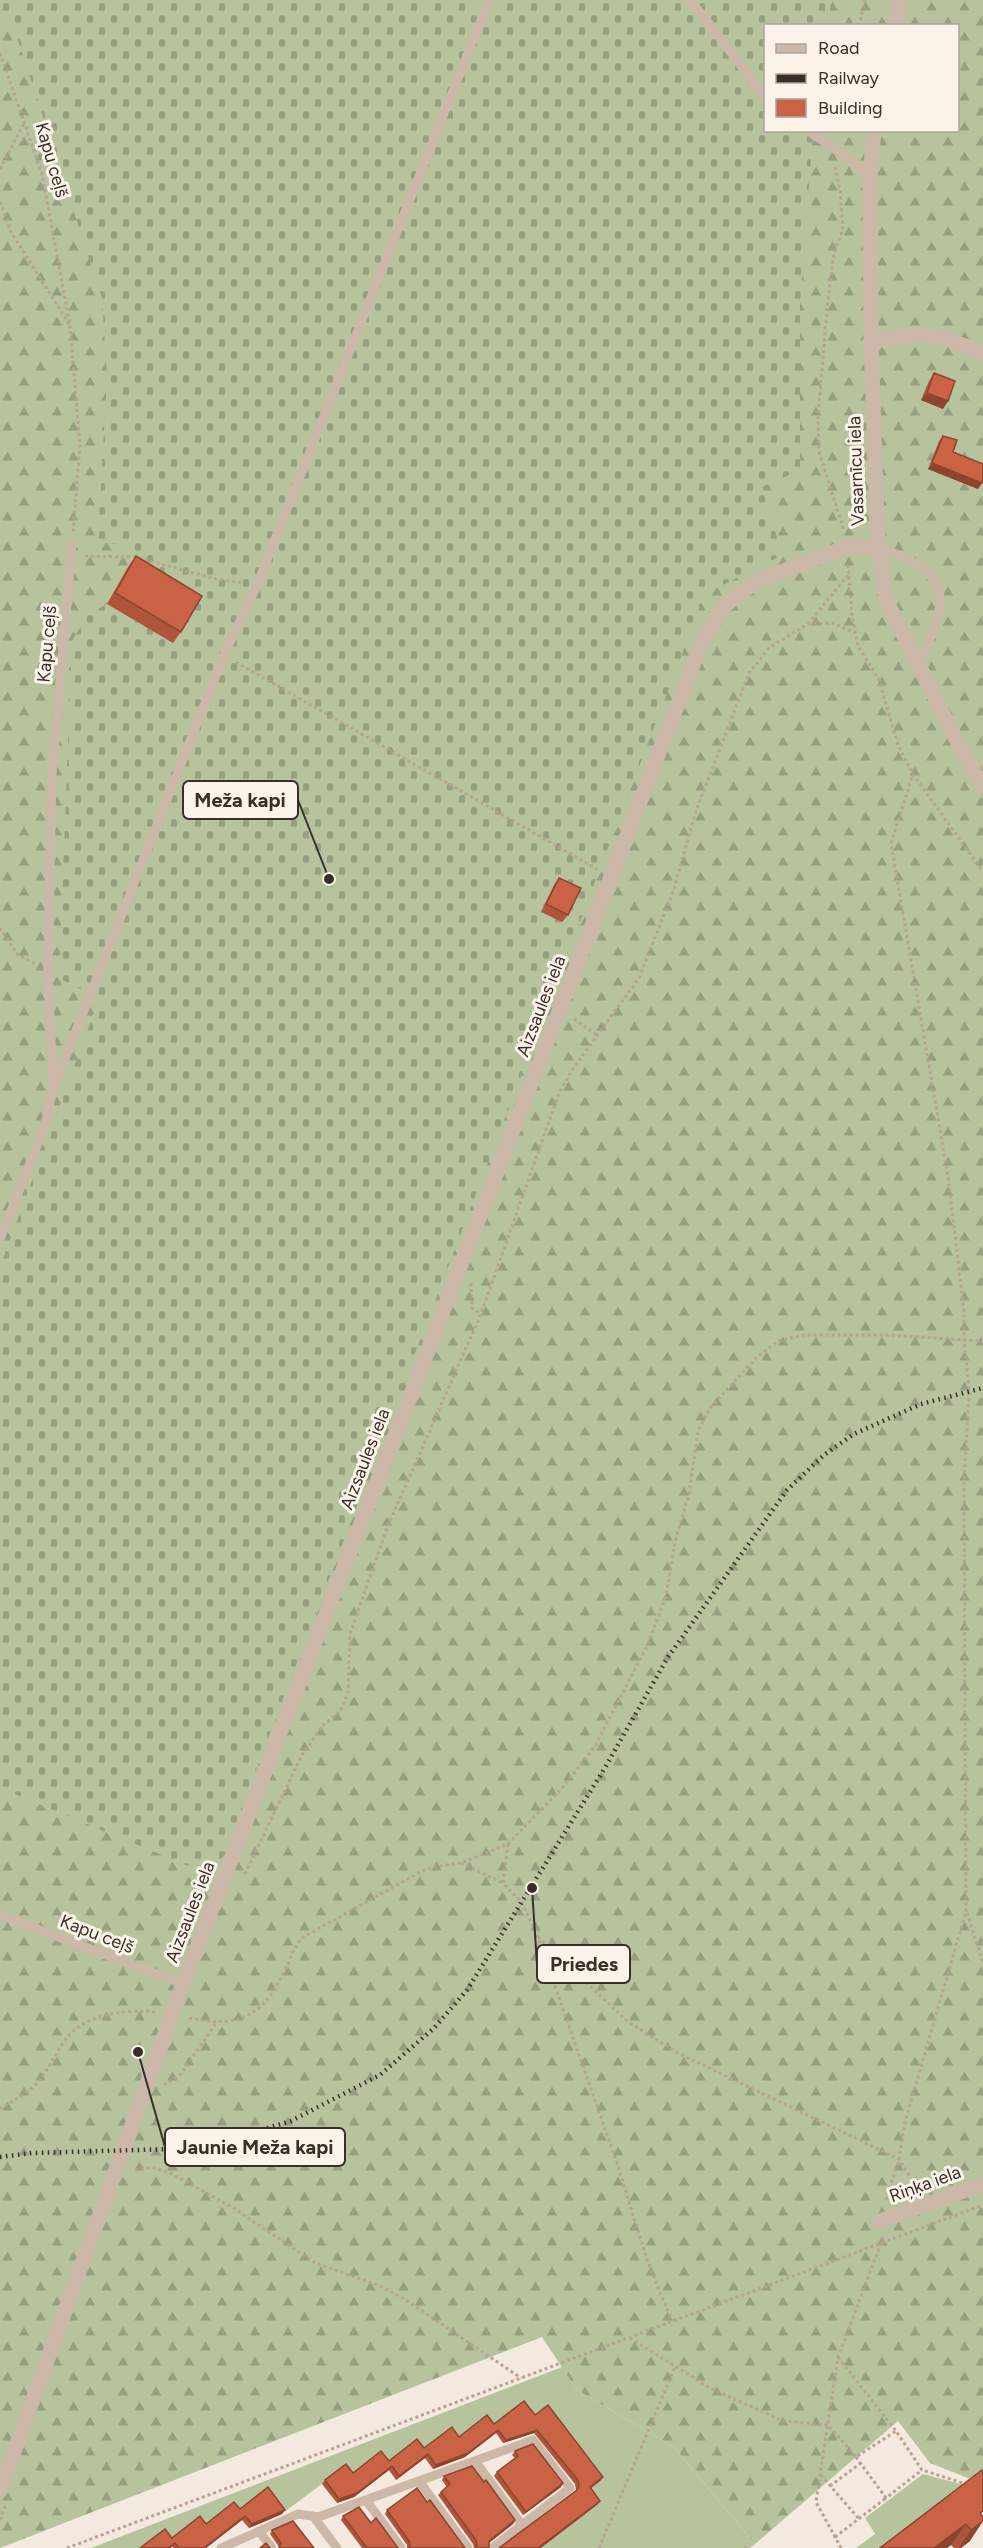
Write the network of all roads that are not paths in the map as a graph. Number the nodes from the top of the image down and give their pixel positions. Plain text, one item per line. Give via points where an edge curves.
1 (489, 0) edge
2 (689, 0) edge
3 (900, 0) edge
4 (895, 24) edge
5 (764, 98) edge
6 (810, 132) edge
7 (874, 132) edge
8 (870, 178) junction
9 (871, 341) junction
10 (983, 353) edge
11 (72, 545) road end
12 (878, 548) junction
13 (918, 664) junction
14 (983, 787) edge
15 (53, 1089) junction
16 (0, 1239) edge
17 (0, 1915) edge
18 (183, 1984) junction
19 (983, 2184) edge
20 (880, 2221) road end
21 (475, 2461) junction
22 (419, 2481) junction
23 (0, 2491) edge
24 (366, 2500) junction
25 (313, 2516) junction
26 (522, 2525) junction
27 (259, 2531) junction
28 (221, 2548) edge
29 (272, 2548) edge
30 (338, 2548) edge
31 (401, 2548) edge
32 (468, 2548) edge
33 (492, 2548) edge

1 - 15 lane
2 - 5 lane
3 - 4 street
6 - 8 lane
7 - 8 street, Vasarnīcu iela
8 - 9 street, Vasarnīcu iela
9 - 10 street via 918,334 947,339
9 - 12 street, Vasarnīcu iela
11 - 15 lane, Kapu ceļš via 52,773 48,970
12 - 13 street, Vasarnīcu iela via 887,602
12 - 13 lane via 916,564 936,585 941,600 937,618
12 - 18 street, Aizsaules iela via 847,547 757,581 724,606 701,644
13 - 14 street, Vasarnīcu iela
15 - 16 lane, Kapu ceļš via 45,1125
17 - 18 lane, Kapu ceļš
18 - 23 street, Aizsaules iela
19 - 20 street, Riņķa iela
21 - 22 lane
21 - 26 lane
21 - 26 lane via 533,2440 570,2488
22 - 24 lane
22 - 32 lane
24 - 25 lane
24 - 31 lane
25 - 27 lane via 298,2514
25 - 30 lane
26 - 33 lane
27 - 28 lane
27 - 29 lane

